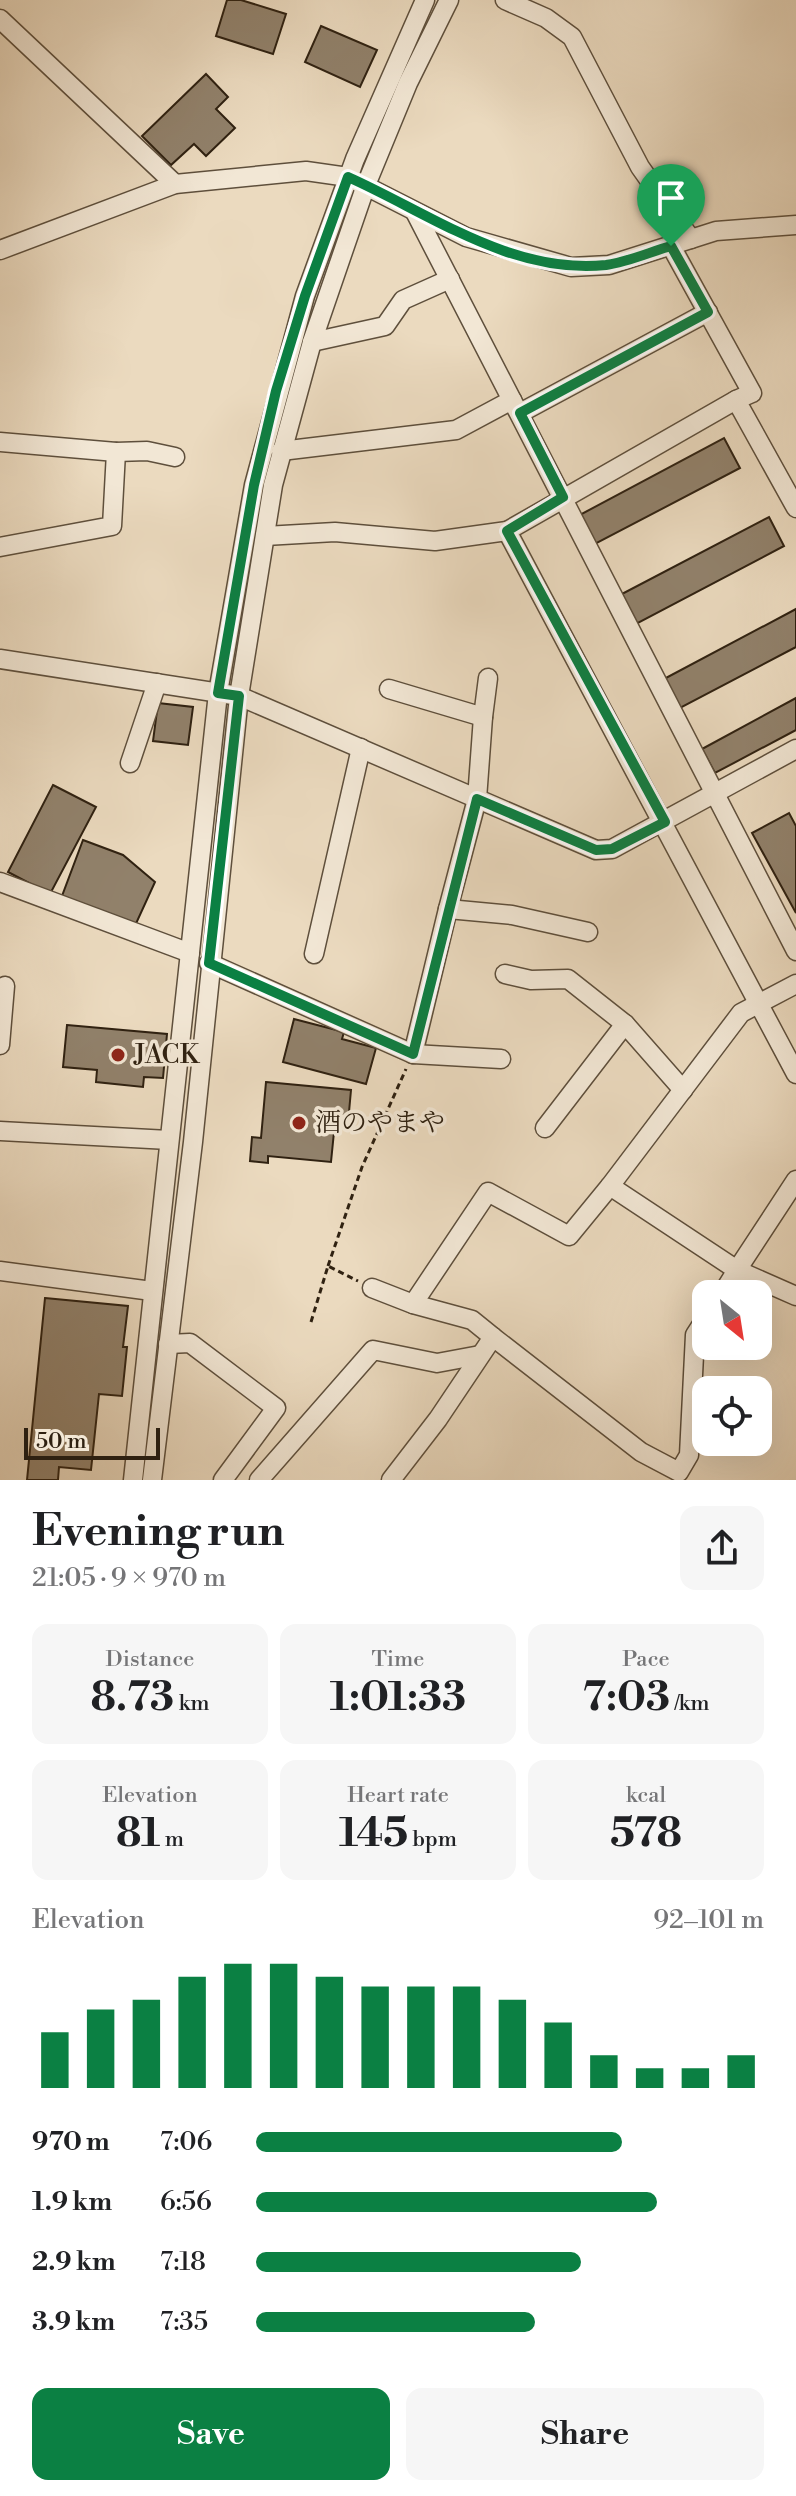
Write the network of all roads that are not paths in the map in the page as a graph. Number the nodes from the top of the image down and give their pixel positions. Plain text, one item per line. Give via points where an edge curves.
1 (425, 0) edge
2 (449, 0) edge
3 (505, 0) edge
4 (0, 19) edge
5 (348, 177) junction
6 (175, 184) junction
7 (366, 185) junction
8 (415, 213) junction
9 (796, 225) edge
10 (691, 239) junction
11 (671, 246) junction
12 (1, 256) edge
13 (450, 279) junction
14 (708, 312) junction
15 (312, 342) junction
16 (736, 400) junction
17 (516, 407) junction
18 (0, 442) edge
19 (281, 451) junction
20 (116, 452) junction
21 (175, 457) dead end
22 (563, 497) junction
23 (796, 508) edge
24 (507, 531) junction
25 (265, 536) junction
26 (0, 547) edge
27 (0, 659) edge
28 (488, 678) dead end
29 (157, 683) junction
30 (389, 689) dead end
31 (218, 693) junction
32 (239, 696) junction
33 (483, 717) junction
34 (361, 748) junction
35 (796, 749) edge
36 (130, 763) dead end
37 (717, 793) junction
38 (477, 799) junction
39 (665, 822) junction
40 (0, 882) edge
41 (448, 909) junction
42 (588, 932) dead end
43 (796, 951) edge
44 (190, 953) junction
45 (314, 954) dead end
46 (209, 963) junction
47 (505, 974) dead end
48 (796, 984) edge
49 (5, 986) dead end
50 (759, 1004) junction
51 (625, 1024) junction
52 (0, 1045) edge
53 (413, 1054) junction
54 (501, 1059) dead end
55 (796, 1074) edge
56 (683, 1090) junction
57 (545, 1128) dead end
58 (0, 1131) edge
59 (169, 1140) junction
60 (796, 1180) edge
61 (610, 1186) junction
62 (737, 1270) junction
63 (0, 1271) edge
64 (731, 1280) edge
65 (372, 1288) road end
66 (152, 1291) junction
67 (796, 1296) edge
68 (413, 1304) junction
69 (493, 1337) junction
70 (168, 1344) junction
71 (480, 1355) junction
72 (694, 1360) edge
73 (676, 1476) edge
74 (133, 1480) edge
75 (152, 1480) edge
76 (223, 1480) edge
77 (259, 1480) edge
78 (391, 1480) edge

1 - 5 street
2 - 7 street
3 - 10 street via 546,18 572,37 640,167
4 - 6 street
5 - 6 street via 306,171
5 - 7 street
5 - 31 street via 276,391
6 - 12 street
7 - 8 street
7 - 15 street
8 - 11 street via 466,237 571,267 609,265
8 - 13 street
9 - 10 street via 716,231
10 - 11 street
11 - 14 street
13 - 15 street via 403,300 385,326
13 - 17 street
14 - 16 street via 752,393
14 - 17 street
15 - 19 street
16 - 22 street
16 - 23 street
17 - 19 street via 456,430
17 - 22 street
18 - 20 street
19 - 25 street
20 - 21 street
20 - 26 street via 112,526
22 - 24 street
22 - 37 street
24 - 25 street via 435,541 335,532
24 - 39 street
25 - 32 street
27 - 29 street
28 - 33 street
29 - 31 street
29 - 36 street
30 - 33 street
31 - 32 street
31 - 44 street
32 - 34 street
32 - 46 street
33 - 38 street
34 - 38 street
34 - 45 street
35 - 37 street
37 - 39 street
37 - 43 street
38 - 39 street via 596,850 612,849
38 - 41 street
39 - 50 street
40 - 44 street
41 - 42 street via 512,915
41 - 53 street
44 - 59 street
46 - 53 street
46 - 70 street
47 - 51 street via 568,979
48 - 50 street
49 - 52 street
50 - 55 street
50 - 56 street via 741,1013
51 - 56 street
51 - 57 street
53 - 54 street
56 - 61 street
58 - 59 street
59 - 66 street
60 - 62 street
61 - 62 street
61 - 68 street via 569,1236 488,1192
62 - 64 street
62 - 67 street
63 - 66 street
65 - 68 street
66 - 74 street
68 - 69 street via 472,1320
69 - 71 street
69 - 73 street
70 - 75 street
70 - 76 street via 190,1343 276,1408
71 - 77 street via 437,1363 373,1350
71 - 78 street
72 - 73 street via 689,1455

